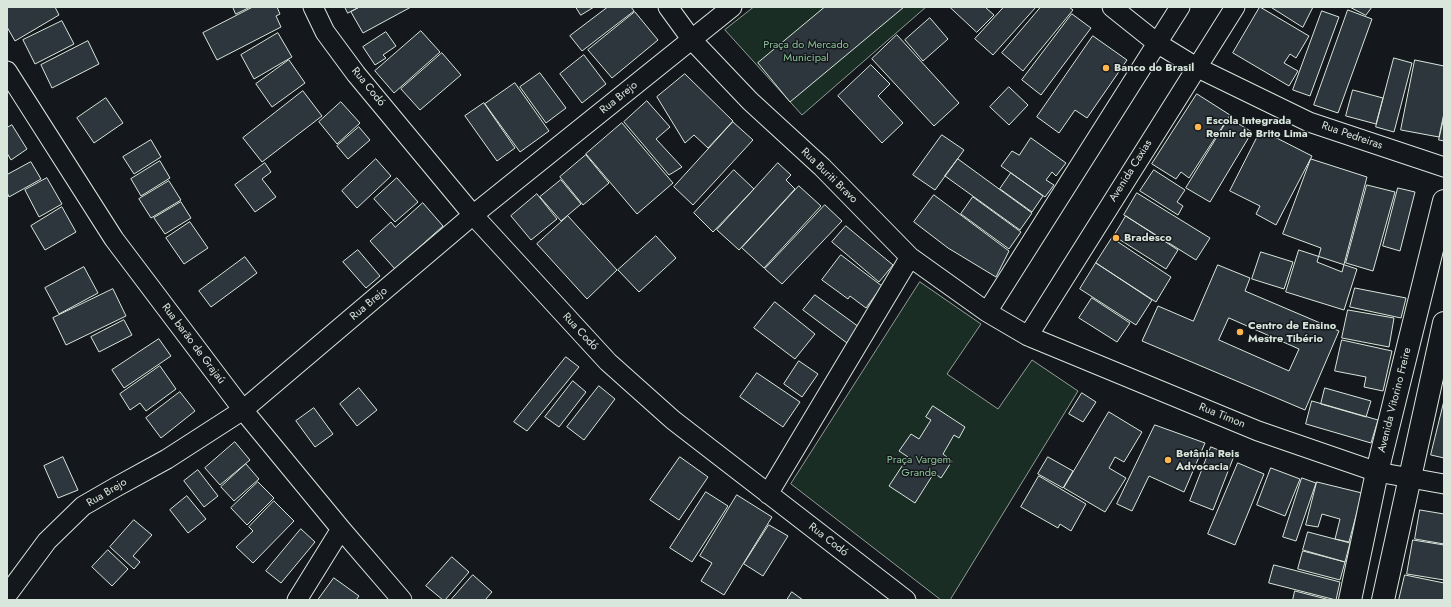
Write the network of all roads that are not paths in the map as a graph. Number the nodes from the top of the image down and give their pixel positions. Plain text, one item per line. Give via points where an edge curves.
1 (313, 7) edge
2 (668, 7) edge
3 (732, 7) edge
4 (1112, 7) edge
5 (1180, 7) edge
6 (1235, 7) edge
7 (692, 40) junction
8 (1157, 43) junction
9 (1196, 67) junction
10 (7, 71) edge
11 (1444, 167) edge
12 (1444, 201) edge
13 (473, 215) junction
14 (910, 257) junction
15 (987, 312) junction
16 (1444, 323) edge
17 (1008, 324) joint
18 (1028, 336) junction
19 (243, 410) junction
20 (1377, 472) junction
21 (1410, 478) junction
22 (1444, 484) edge
23 (768, 494) junction
24 (341, 528) junction
25 (7, 595) edge
26 (297, 600) edge
27 (402, 600) edge
28 (906, 600) edge
29 (1350, 600) edge
30 (1382, 600) edge

1 - 13 street, Rua Codó via 325,32 352,68
2 - 7 street, Rua Buriti Bravo
3 - 7 street, Rua Brejo
4 - 8 street, Rua Pedreiras
5 - 8 street
6 - 9 street, Avenida Caxias
7 - 13 street, Rua Brejo
7 - 14 street, Rua Buriti Bravo via 750,101 822,167
8 - 9 street, Rua Pedreiras
8 - 15 street
9 - 11 street, Rua Pedreiras via 1310,122
9 - 18 street, Avenida Caxias
10 - 19 street, Rua barão de Grajaú via 114,239
12 - 20 street, Avenida Vitorino Freire
13 - 19 street, Rua Brejo
13 - 23 street, Rua Codó via 608,362 673,420
14 - 15 street, Rua Buriti Bravo
14 - 23 street
15 - 17 street, Rua Buriti Bravo
16 - 21 street
17 - 18 street, Rua Timon
18 - 20 street, Rua Timon via 1258,431
19 - 24 street, Rua barão de Grajaú
19 - 25 street, Rua Brejo via 167,459 84,506 47,541
20 - 21 street, Rua Timon
20 - 29 street, Avenida Vitorino Freire
21 - 22 street, Rua Timon
21 - 30 street
23 - 28 street, Rua Codó
24 - 26 street
24 - 27 street, Rua barão de Grajaú

